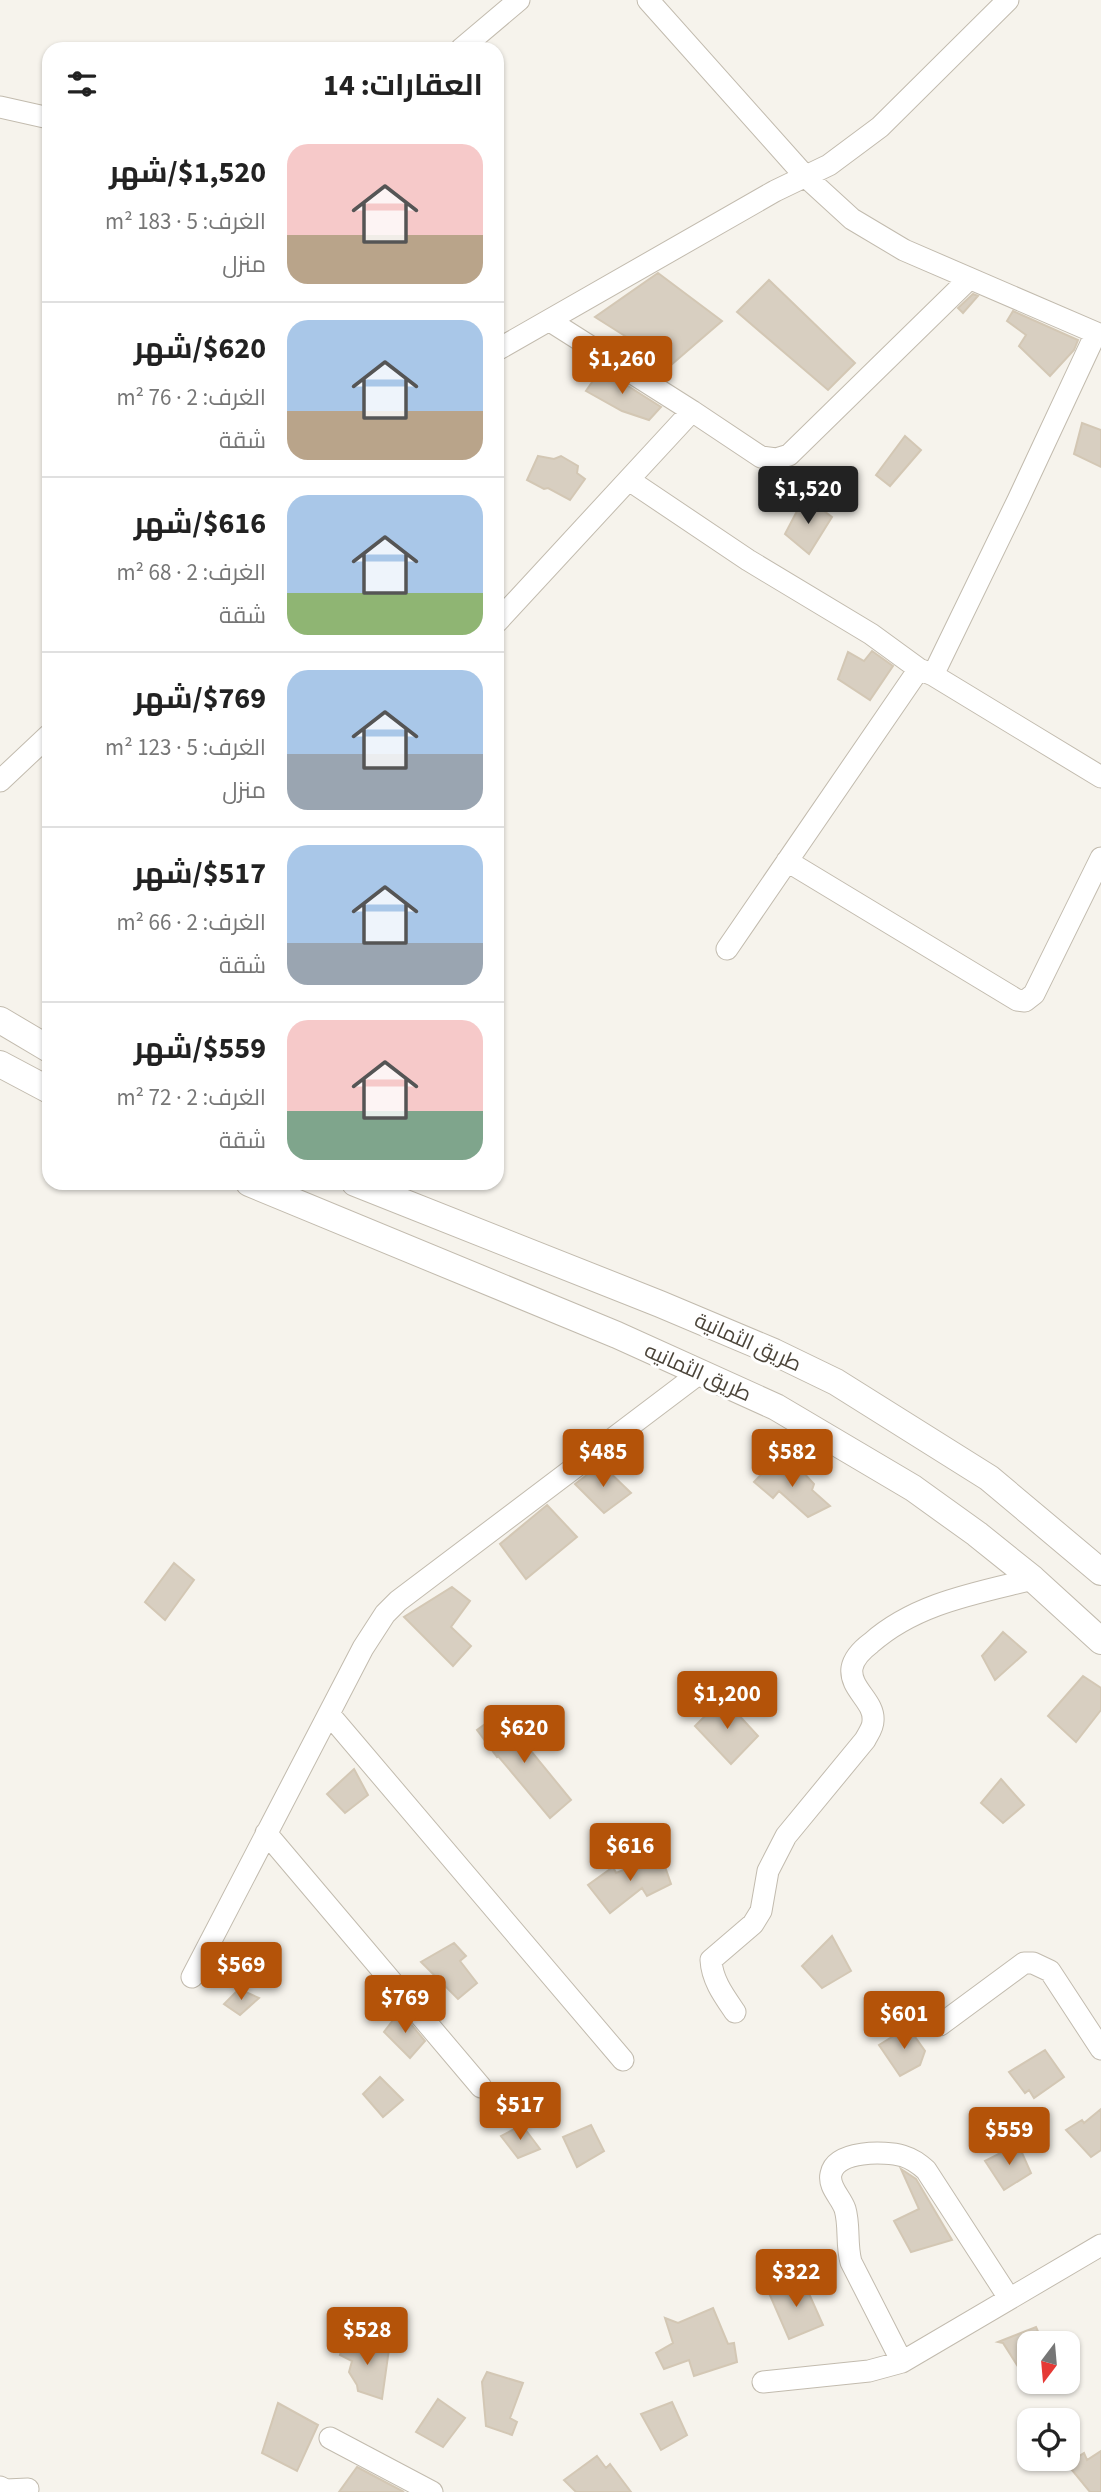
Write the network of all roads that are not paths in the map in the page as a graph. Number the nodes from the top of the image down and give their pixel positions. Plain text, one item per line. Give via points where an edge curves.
1 (519, 0) edge
2 (648, 0) edge
3 (1008, 0) edge
4 (469, 42) edge
5 (0, 107) edge
6 (42, 116) edge
7 (805, 176) junction
8 (969, 279) junction
9 (550, 321) junction
10 (1098, 334) edge
11 (504, 346) edge
12 (692, 411) junction
13 (629, 480) junction
14 (504, 614) edge
15 (926, 672) junction
16 (42, 741) edge
17 (1101, 776) edge
18 (0, 781) edge
19 (1101, 858) edge
20 (788, 861) junction
21 (727, 949) dead end
22 (0, 1020) edge
23 (42, 1045) edge
24 (0, 1064) edge
25 (42, 1086) edge
26 (265, 1190) edge
27 (373, 1190) edge
28 (701, 1372) junction
29 (1101, 1572) edge
30 (1033, 1579) junction
31 (1101, 1641) edge
32 (329, 1714) junction
33 (267, 1833) junction
34 (192, 1977) dead end
35 (735, 2012) dead end
36 (940, 2025) dead end
37 (1101, 2049) edge
38 (623, 2060) dead end
39 (481, 2087) dead end
40 (1101, 2245) edge
41 (1009, 2298) junction
42 (902, 2362) junction
43 (763, 2382) dead end
44 (330, 2438) dead end
45 (0, 2487) edge
46 (28, 2489) dead end
47 (432, 2492) edge

1 - 4 street
2 - 7 street
3 - 7 street via 880,127 829,166
5 - 6 street
7 - 8 street via 852,219 881,238
7 - 9 street
8 - 10 street
8 - 12 street via 789,455 761,457
9 - 11 street
9 - 12 street
10 - 15 street via 1013,511
12 - 13 street
13 - 14 street
13 - 15 street
15 - 17 street
15 - 20 street
16 - 18 street
19 - 20 street via 1034,995 1025,1001
20 - 21 street
22 - 23 street
24 - 25 street
26 - 28 street, طريق الثمانيه
27 - 29 street, طريق الثمانية via 660,1304 836,1382 989,1478
28 - 30 street, طريق الثمانيه via 776,1407 913,1488
28 - 32 street via 398,1601 371,1633
30 - 31 street, طريق الثمانيه
30 - 35 street via 921,1611 883,1632 857,1656 852,1675 873,1712 874,1723 780,1845 753,1924 711,1960 720,1989
32 - 33 street
32 - 38 street
33 - 34 street
33 - 39 street
36 - 37 street via 1024,1963 1033,1963 1050,1971
40 - 41 street
41 - 42 street
41 - 42 street via 916,2161 890,2153 861,2154 835,2165 830,2181 846,2213 851,2262
42 - 43 street via 869,2371
44 - 47 street
45 - 46 street

